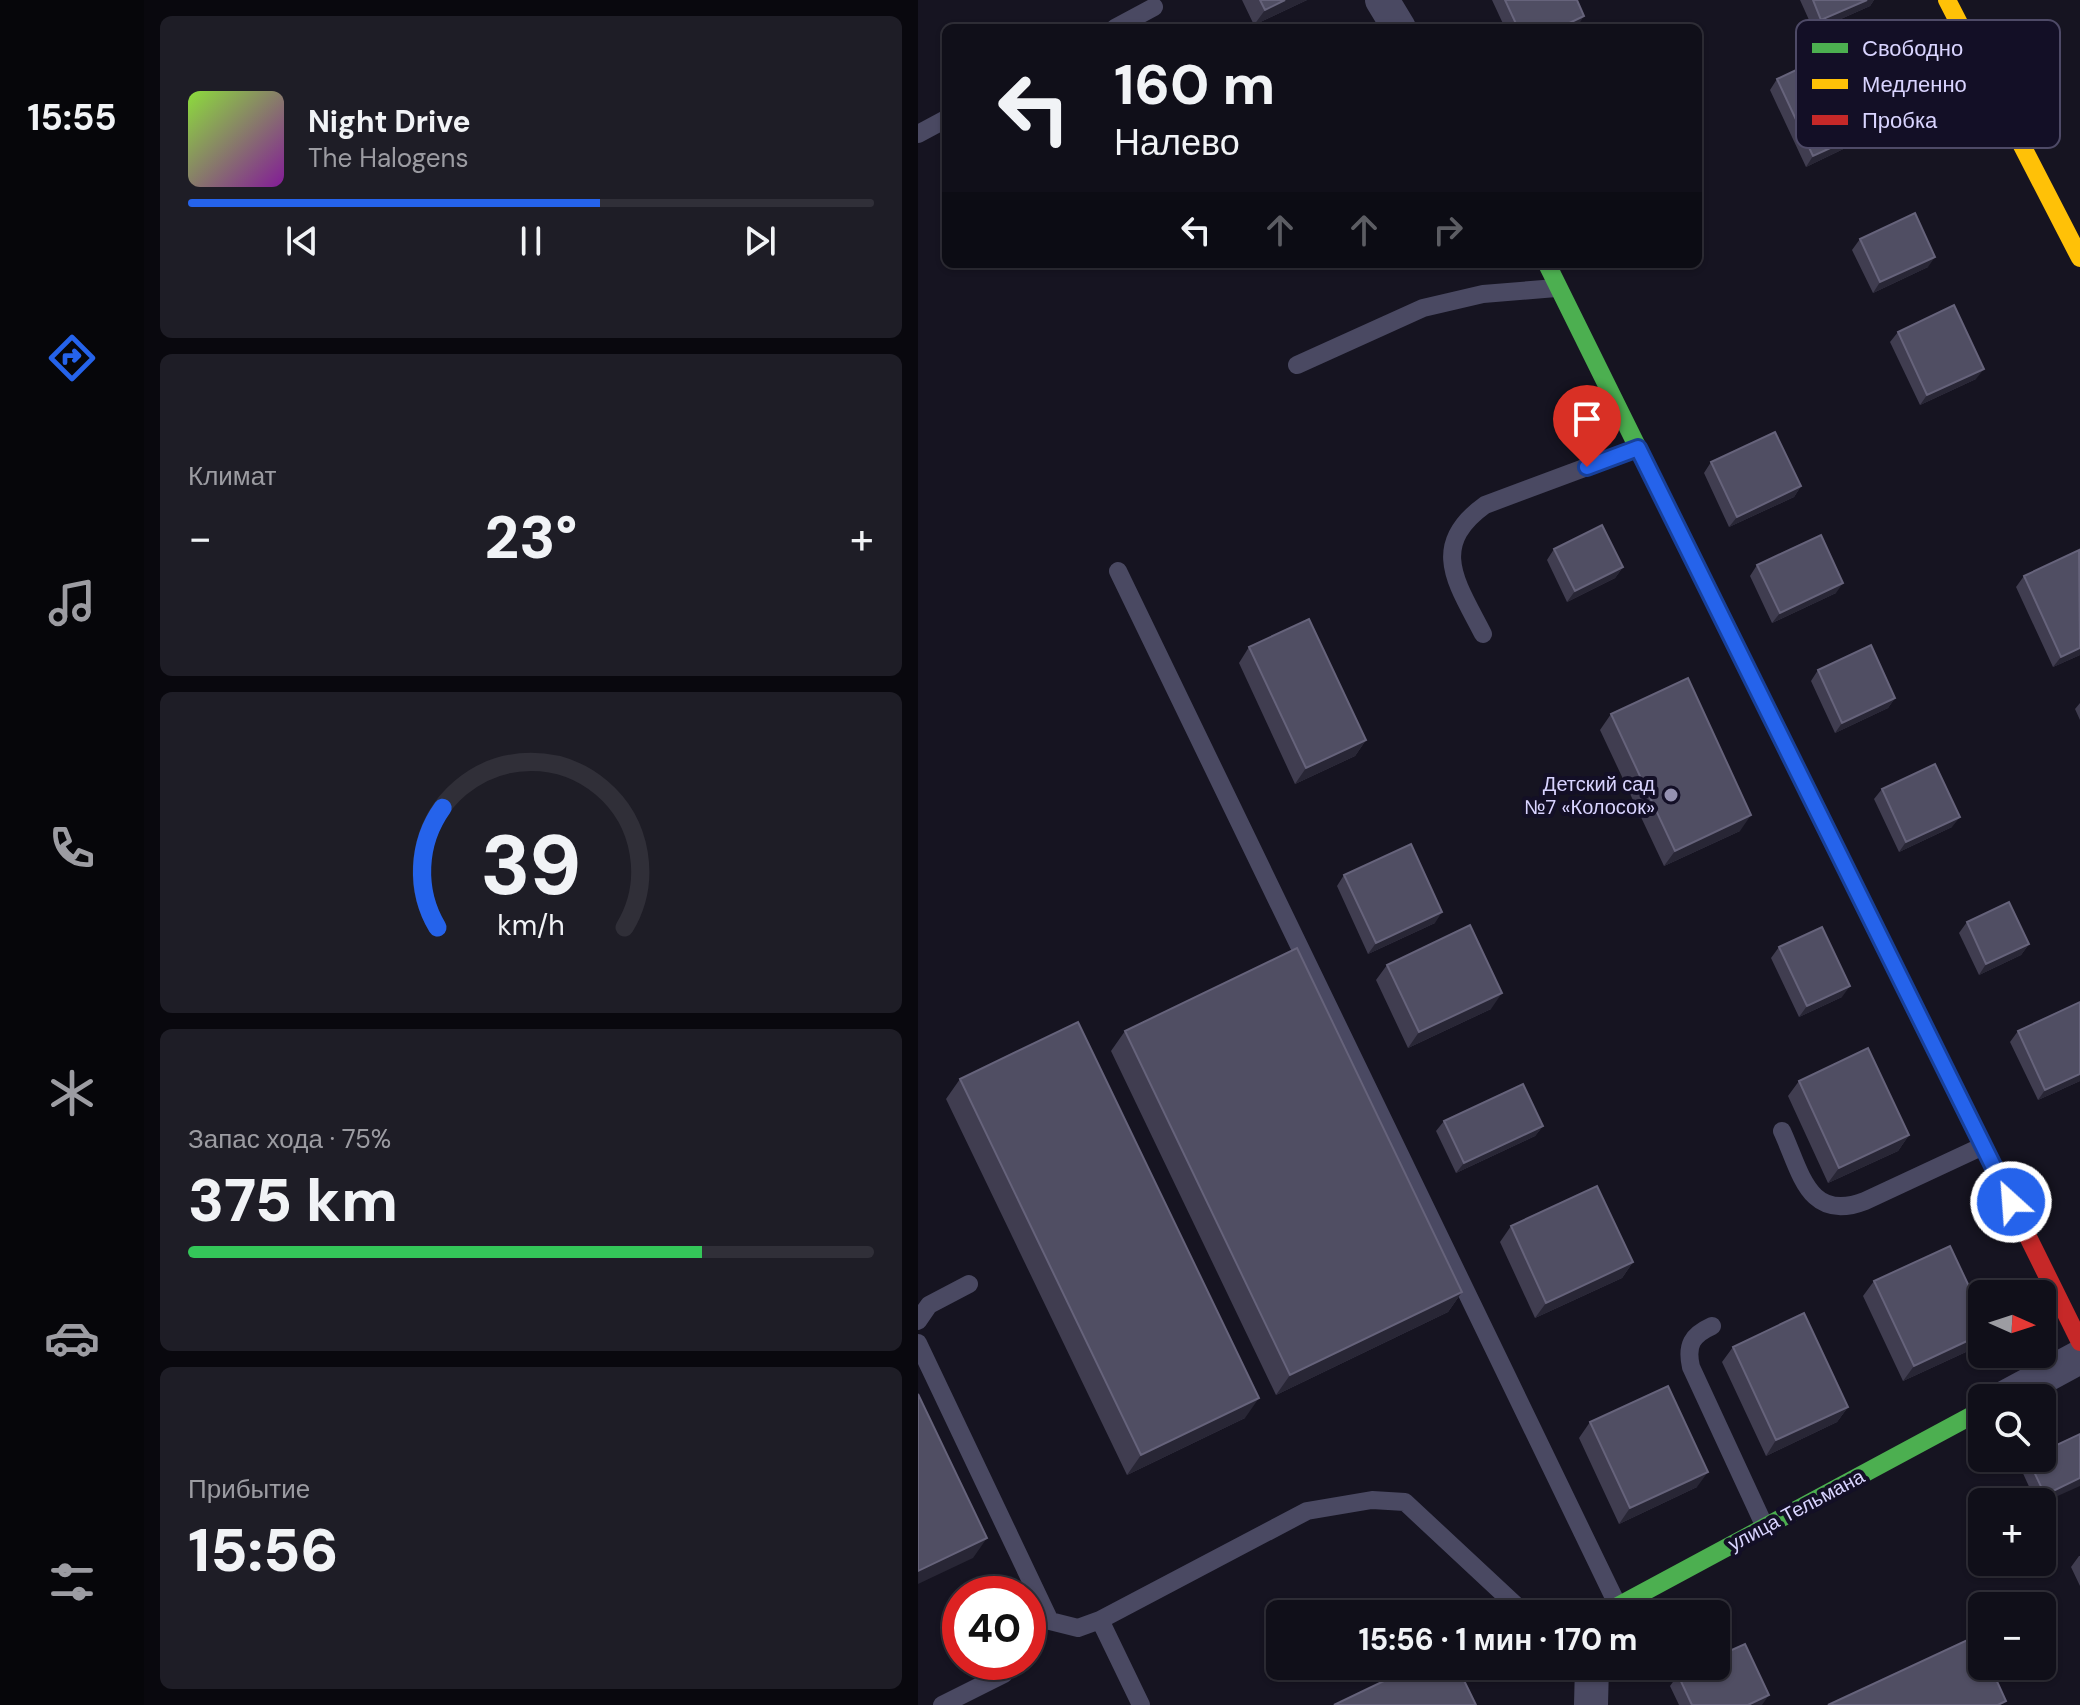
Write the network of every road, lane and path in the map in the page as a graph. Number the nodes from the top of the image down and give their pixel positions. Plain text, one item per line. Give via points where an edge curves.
1 (1382, 0) edge
2 (1947, 0) edge
3 (1154, 7) dead end
4 (1958, 20) edge
5 (1122, 24) edge
6 (1397, 24) edge
7 (942, 121) edge
8 (918, 134) edge
9 (2026, 148) edge
10 (2076, 241) edge
11 (1549, 268) edge
12 (1559, 288) junction
13 (1297, 365) dead end
14 (1638, 448) junction
15 (1118, 571) dead end
16 (1483, 634) dead end
17 (1782, 1131) dead end
18 (1983, 1146) junction
19 (969, 1284) dead end
20 (918, 1321) edge
21 (1712, 1326) dead end
22 (2080, 1342) edge
23 (918, 1343) edge
24 (2080, 1357) edge
25 (2030, 1384) edge
26 (1968, 1418) edge
27 (1765, 1527) junction
28 (1510, 1600) edge
29 (1611, 1600) edge
30 (1634, 1600) edge
31 (1100, 1620) junction
32 (992, 1680) edge
33 (942, 1705) edge
34 (1141, 1705) edge

1 - 6 street
2 - 4 street
3 - 5 lane
7 - 8 lane
9 - 10 street
11 - 12 street
12 - 13 lane via 1483,294 1423,308
12 - 14 street
14 - 16 lane via 1485,505 1464,520 1451,548 1455,577
14 - 18 street
15 - 29 lane
17 - 18 lane via 1813,1199 1848,1208
18 - 22 street
19 - 20 lane via 929,1305
21 - 27 lane via 1691,1341 1691,1367
23 - 31 lane via 1050,1621 1078,1628
24 - 25 street
26 - 27 street, улица Тельмана
27 - 30 street, улица Тельмана
28 - 31 lane via 1405,1502 1372,1500 1307,1511
31 - 34 lane
32 - 33 lane

